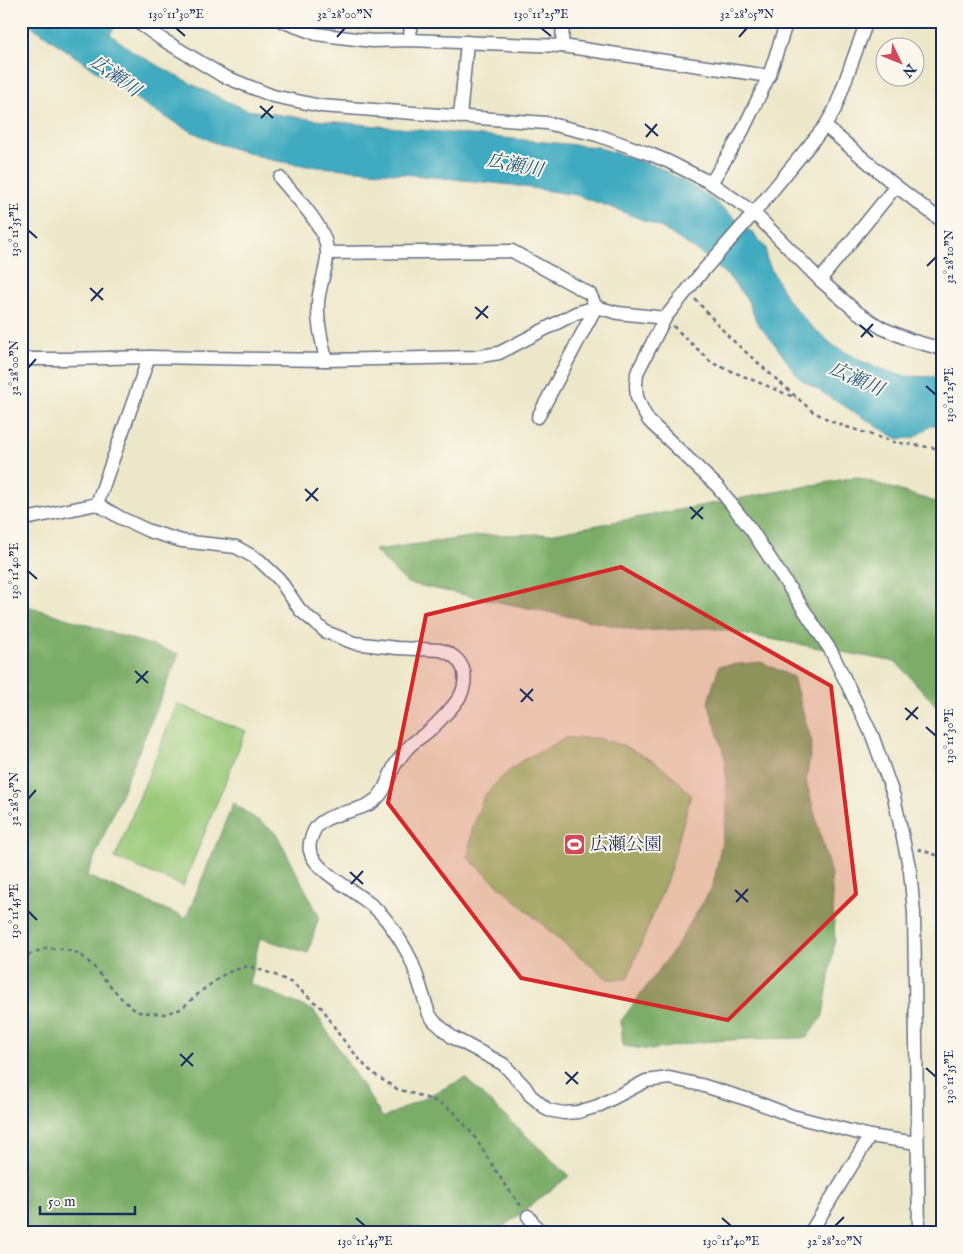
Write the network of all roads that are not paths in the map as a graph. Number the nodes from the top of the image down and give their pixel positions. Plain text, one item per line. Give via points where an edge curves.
1 (136, 21) edge
2 (281, 21) edge
3 (411, 21) edge
4 (563, 21) edge
5 (787, 21) edge
6 (867, 21) edge
7 (410, 40) junction
8 (467, 42) junction
9 (562, 46) junction
10 (769, 76) junction
11 (460, 117) junction
12 (825, 126) junction
13 (280, 178) dead end
14 (711, 183) junction
15 (896, 186) junction
16 (752, 216) junction
17 (942, 221) edge
18 (328, 253) junction
19 (820, 280) junction
20 (596, 307) junction
21 (665, 318) junction
22 (942, 348) edge
23 (149, 357) junction
24 (21, 359) edge
25 (326, 360) junction
26 (538, 417) dead end
27 (97, 504) junction
28 (21, 520) edge
29 (870, 1136) junction
30 (917, 1143) junction
31 (528, 1216) road end
32 (541, 1233) edge
33 (810, 1233) edge
34 (920, 1233) edge

1 - 11 street via 223,76 273,96 321,106
2 - 7 street via 316,34 372,41
3 - 7 street
4 - 9 street
5 - 10 street
6 - 12 street via 835,109
7 - 8 street
8 - 9 street
8 - 11 street
9 - 10 street
10 - 14 street via 741,134
11 - 14 street via 546,123 597,135 667,161
12 - 15 street
12 - 16 street
13 - 18 street via 315,221
14 - 16 street
15 - 17 street
15 - 19 street
16 - 19 street
16 - 21 street
18 - 20 street via 512,251 590,294
18 - 25 street via 318,302
19 - 22 street via 856,312 882,328 910,340
20 - 21 street
20 - 25 street via 576,313 499,353 475,357
20 - 26 street
21 - 30 street via 637,373 637,397 642,411 718,487 752,531 831,652 872,735 894,797 910,871 914,913
23 - 24 street
23 - 25 street
23 - 27 street
27 - 28 street
27 - 29 street via 149,531 182,542 236,547 259,560 279,579 300,610 326,632 354,643 440,650 452,655 463,667 464,688 459,700 408,748 377,799 324,819 317,825 309,844 310,852 320,866 385,919 410,959 429,1014 452,1037 503,1064 548,1110 578,1112 598,1106 646,1081 669,1078
29 - 30 street
29 - 33 street
30 - 34 street
31 - 32 street

